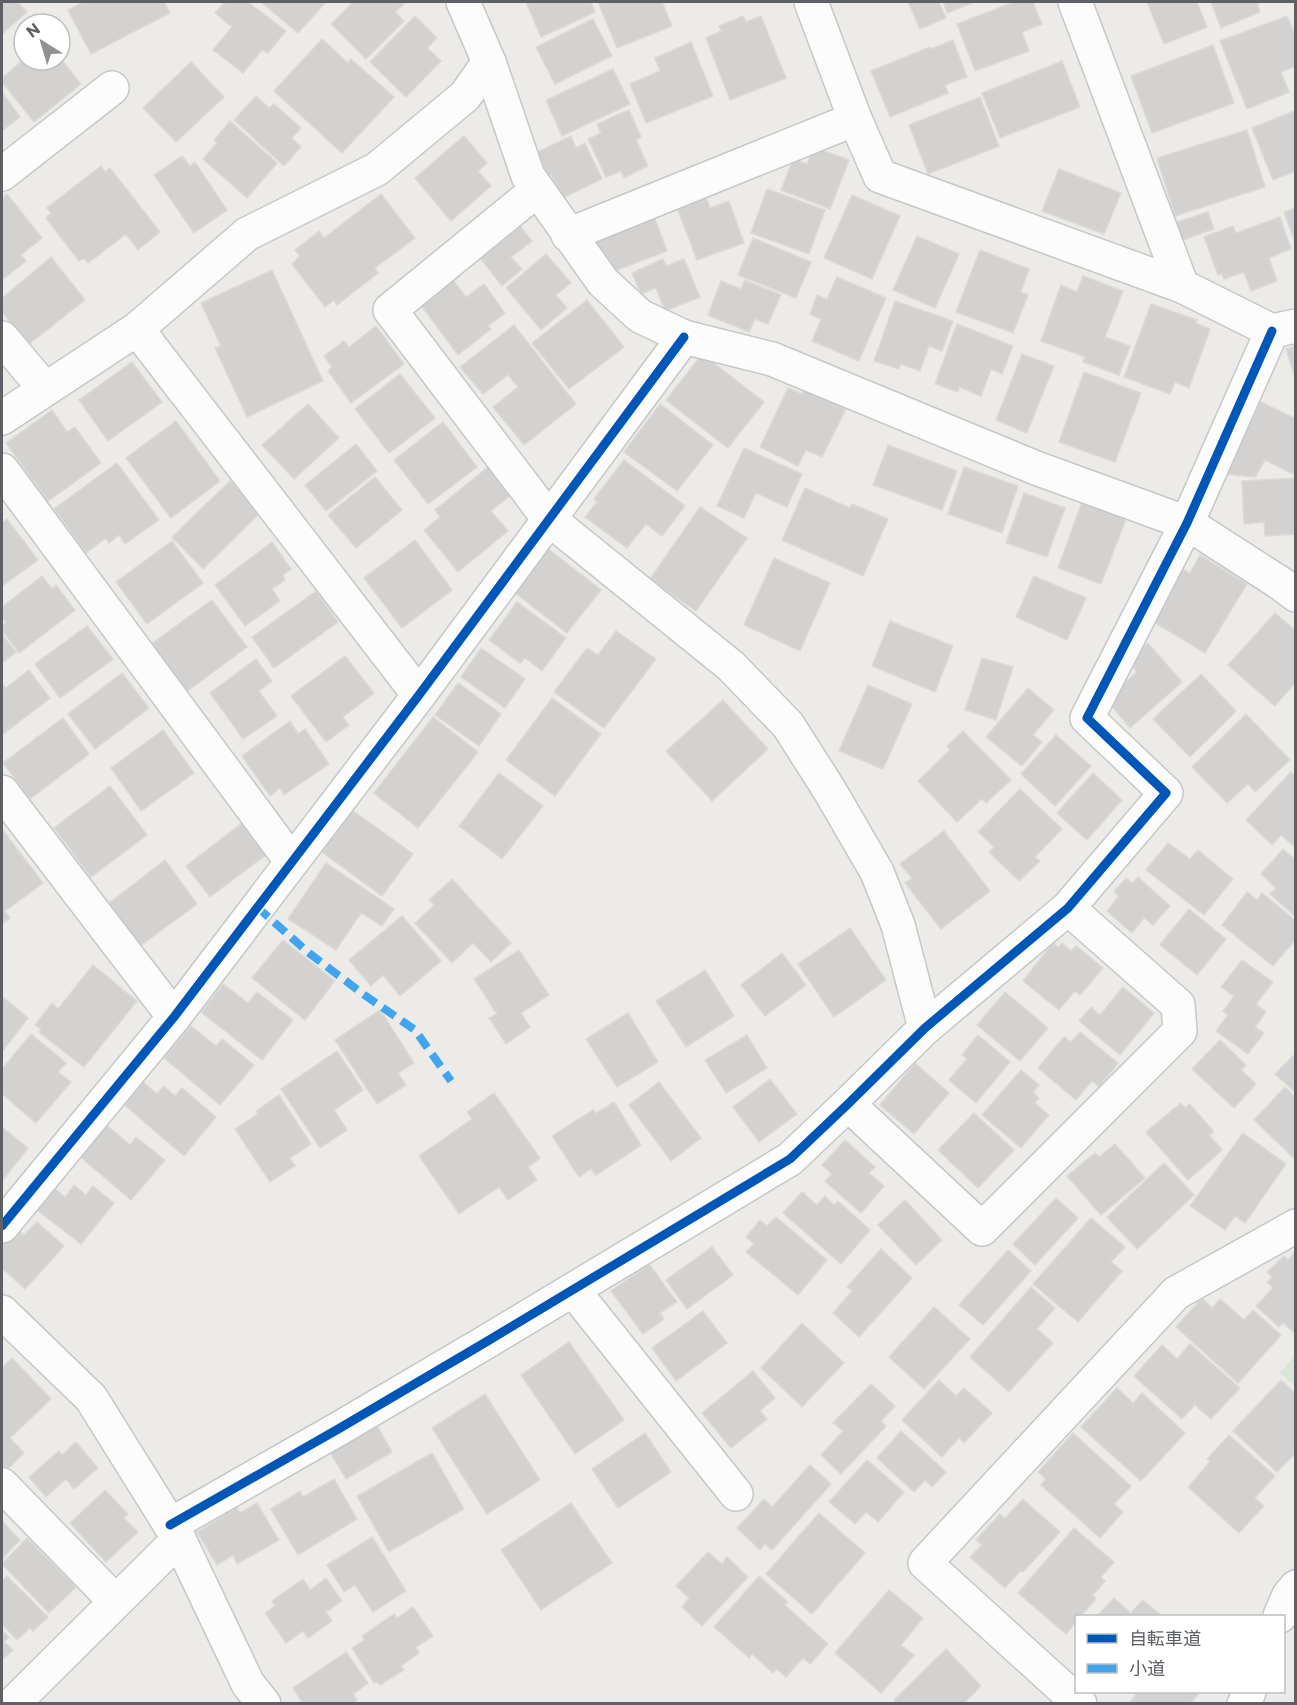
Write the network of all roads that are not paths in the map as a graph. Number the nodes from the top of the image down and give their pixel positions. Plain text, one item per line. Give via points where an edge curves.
1 (463, 2) edge
2 (811, 2) edge
3 (1075, 2) edge
4 (489, 62) junction
5 (112, 88) dead end
6 (855, 119) junction
7 (2, 174) edge
8 (537, 190) junction
9 (568, 235) junction
10 (1182, 286) junction
11 (1284, 328) edge
12 (137, 329) junction
13 (684, 337) junction
14 (2, 338) edge
15 (45, 389) junction
16 (2, 418) edge
17 (2, 470) edge
18 (549, 519) junction
19 (1186, 523) junction
20 (1296, 595) edge
21 (418, 695) junction
22 (2, 792) edge
23 (292, 862) junction
24 (1068, 908) junction
25 (174, 1017) junction
26 (925, 1028) junction
27 (848, 1104) junction
28 (2, 1226) edge
29 (1296, 1226) edge
30 (573, 1290) junction
31 (2, 1312) edge
32 (2, 1485) edge
33 (736, 1494) dead end
34 (175, 1532) junction
35 (1296, 1587) edge
36 (115, 1601) junction
37 (1281, 1615) edge
38 (13, 1704) edge
39 (264, 1704) edge
40 (1080, 1704) edge

1 - 4 street
2 - 6 street
3 - 10 street
4 - 8 street via 528,177
4 - 12 street via 465,96 377,169 247,234
5 - 7 street
6 - 9 street
6 - 10 street via 880,176
8 - 9 street
8 - 18 street via 390,310
9 - 13 street via 603,282 640,316
10 - 11 street
11 - 19 street
12 - 15 street
12 - 21 street
13 - 18 street
13 - 19 street via 772,359 1036,468
14 - 15 street
15 - 16 street
17 - 23 street
18 - 21 street
18 - 26 street via 731,666 788,725 877,872 898,925
19 - 20 street
19 - 24 street via 1087,718 1166,793
21 - 23 street
22 - 25 street
23 - 25 street
24 - 26 street
24 - 27 street via 1178,1005 1180,1031 982,1229
25 - 28 street
26 - 27 street
27 - 30 street via 790,1159
29 - 40 street via 1176,1293 925,1563
30 - 33 street
30 - 34 street via 340,1428
31 - 34 street via 91,1398
32 - 36 street
34 - 36 street
34 - 39 street via 248,1684
35 - 37 street
36 - 38 street

